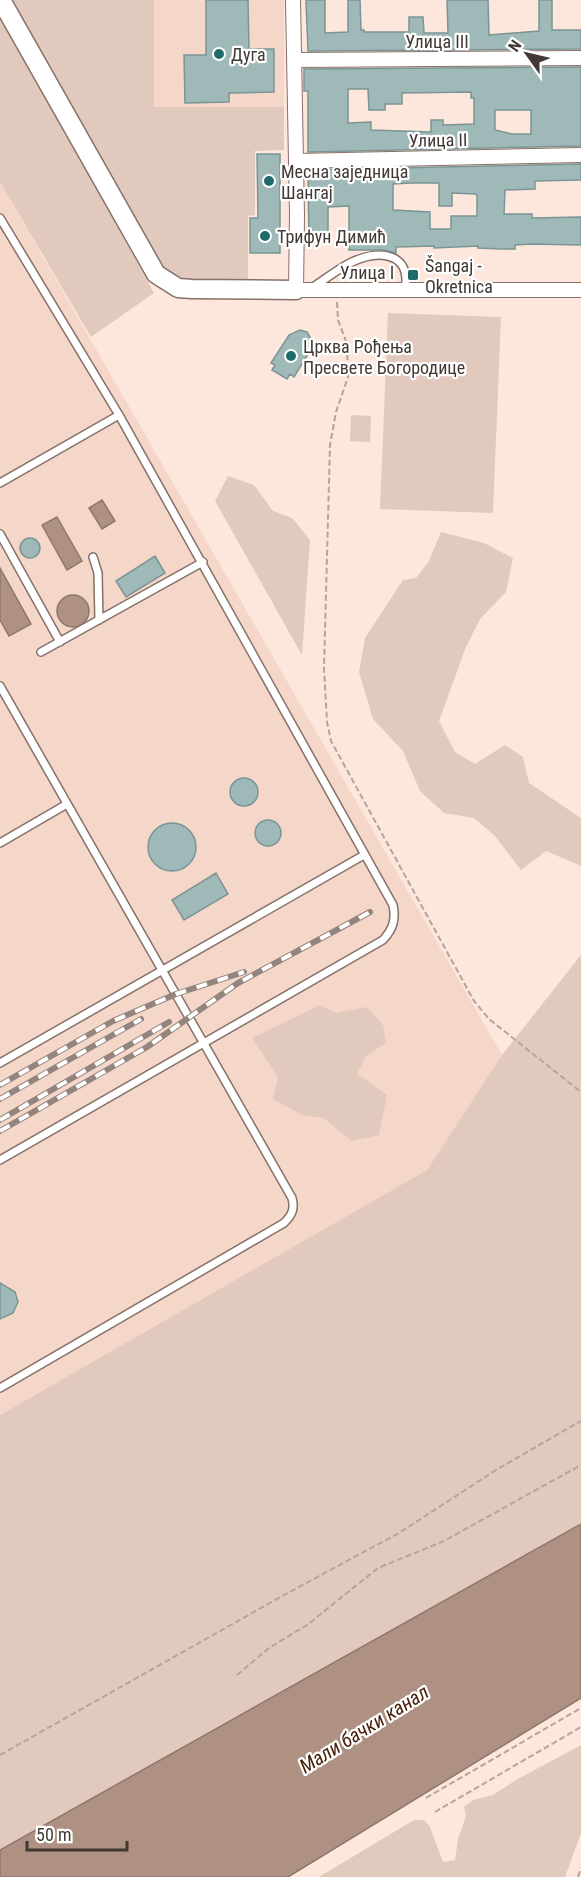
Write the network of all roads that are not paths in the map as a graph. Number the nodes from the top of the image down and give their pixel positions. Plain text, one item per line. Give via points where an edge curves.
1 (1, 0) edge
2 (293, 0) edge
3 (581, 58) edge
4 (294, 60) junction
5 (581, 155) edge
6 (296, 161) junction
7 (0, 218) edge
8 (302, 290) junction
9 (405, 290) junction
10 (581, 290) edge
11 (119, 415) junction
12 (0, 483) edge
13 (0, 534) edge
14 (93, 557) dead end
15 (203, 562) junction
16 (99, 620) junction
17 (60, 642) junction
18 (41, 652) dead end
19 (0, 686) edge
20 (67, 804) junction
21 (0, 843) edge
22 (364, 855) junction
23 (162, 970) junction
24 (204, 1043) junction
25 (0, 1063) edge
26 (0, 1160) edge
27 (0, 1388) edge

1 - 8 street via 156,274 178,288
2 - 4 street
3 - 4 street, Улица III
4 - 6 street
5 - 6 street, Улица II
6 - 8 street
7 - 11 lane
8 - 9 street, Улица I
8 - 9 lane via 351,262 384,256 402,263 407,278
9 - 10 street, Улица I
11 - 12 lane
11 - 15 lane
13 - 17 lane
14 - 16 lane via 98,573
15 - 16 lane
15 - 22 lane
16 - 17 lane
17 - 18 lane
19 - 20 lane
20 - 21 lane
20 - 23 lane
22 - 23 lane
22 - 24 lane via 393,905 392,931 383,940
23 - 24 lane
23 - 25 lane
24 - 26 lane
24 - 27 lane via 292,1198 291,1217

